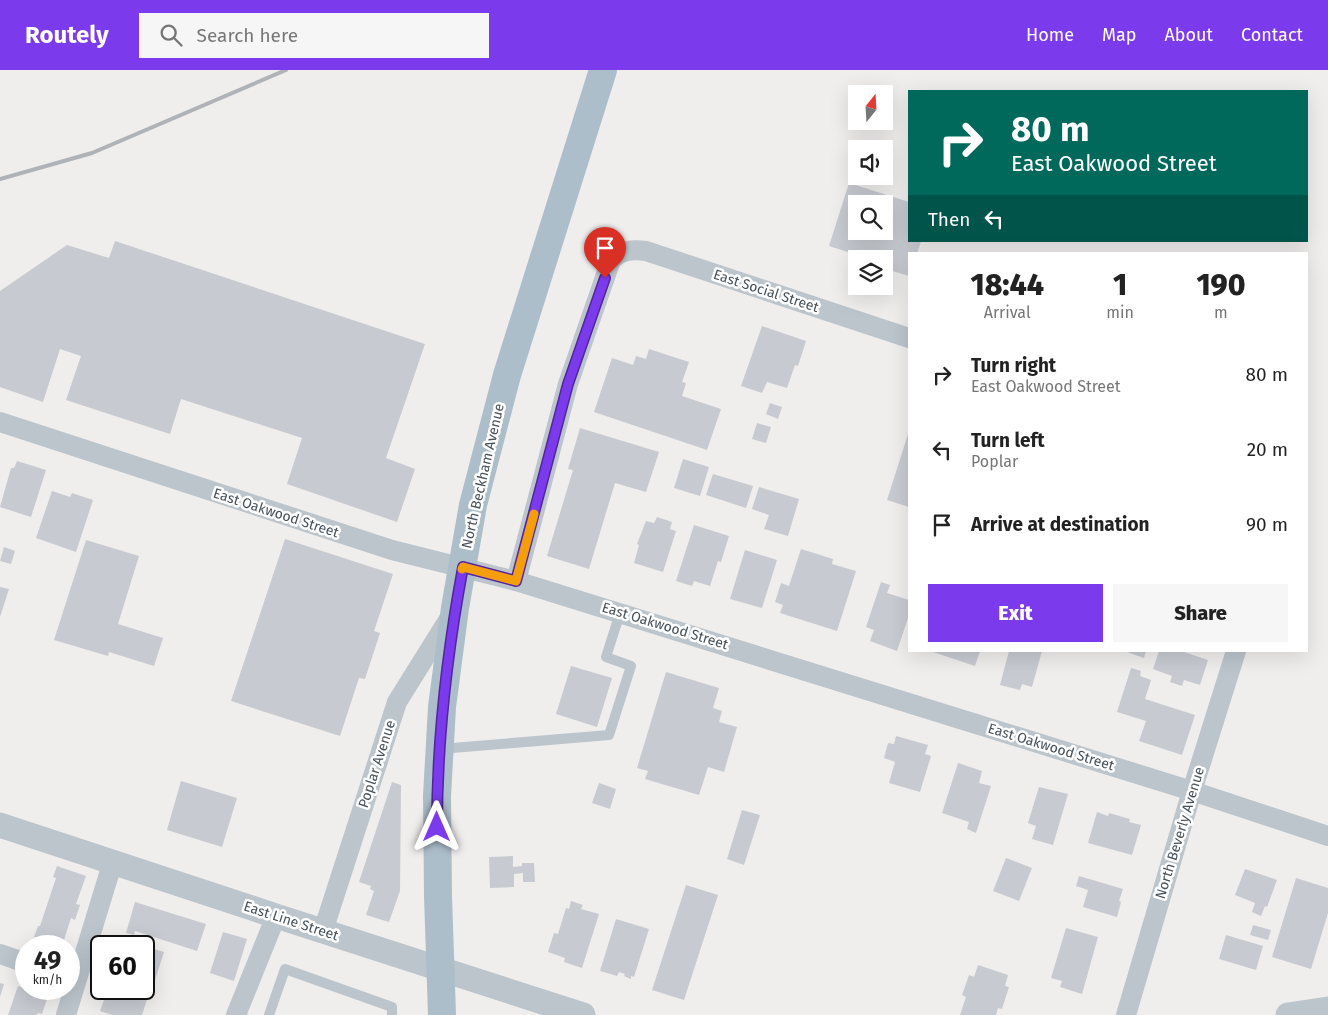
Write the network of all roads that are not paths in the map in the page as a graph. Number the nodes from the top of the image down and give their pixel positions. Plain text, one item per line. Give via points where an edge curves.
1 (603, 70) edge
2 (908, 338) edge
3 (0, 422) edge
4 (463, 567) junction
5 (516, 581) junction
6 (455, 608) junction
7 (620, 613) junction
8 (1236, 652) edge
9 (439, 749) junction
10 (1192, 791) junction
11 (0, 825) edge
12 (1328, 836) edge
13 (113, 861) junction
14 (276, 916) junction
15 (323, 931) junction
16 (0, 954) edge
17 (80, 958) edge
18 (15, 959) edge
19 (440, 969) junction
20 (69, 1000) edge
21 (1328, 1009) edge
22 (66, 1015) edge
23 (236, 1015) edge
24 (269, 1015) edge
25 (392, 1015) edge
26 (442, 1015) edge
27 (583, 1015) edge
28 (1126, 1015) edge
29 (1288, 1015) edge

1 - 4 main road, North Beckham Avenue via 506,375 474,505
2 - 5 street, East Social Street via 646,252 622,252 611,260 568,384
3 - 4 street, East Oakwood Street via 392,550
4 - 5 street, East Oakwood Street
4 - 6 main road, North Beckham Avenue
5 - 7 street, East Oakwood Street
6 - 9 main road, North Beckham Avenue
6 - 15 street, Poplar Avenue via 397,702
7 - 9 lane via 606,657 631,666 609,735
7 - 10 street, East Oakwood Street
8 - 10 street, North Beverly Avenue
9 - 19 main road, North Beckham Avenue
10 - 12 street, East Oakwood Street
10 - 28 street, North Beverly Avenue
11 - 13 street, East Line Street
13 - 14 street, East Line Street
13 - 17 street
14 - 15 street, East Line Street
14 - 23 street
15 - 19 street, East Line Street
16 - 18 street
19 - 26 main road, North Beckham Avenue
19 - 27 street, East Line Street
20 - 22 street
21 - 29 street
24 - 25 lane via 285,969 392,1007

